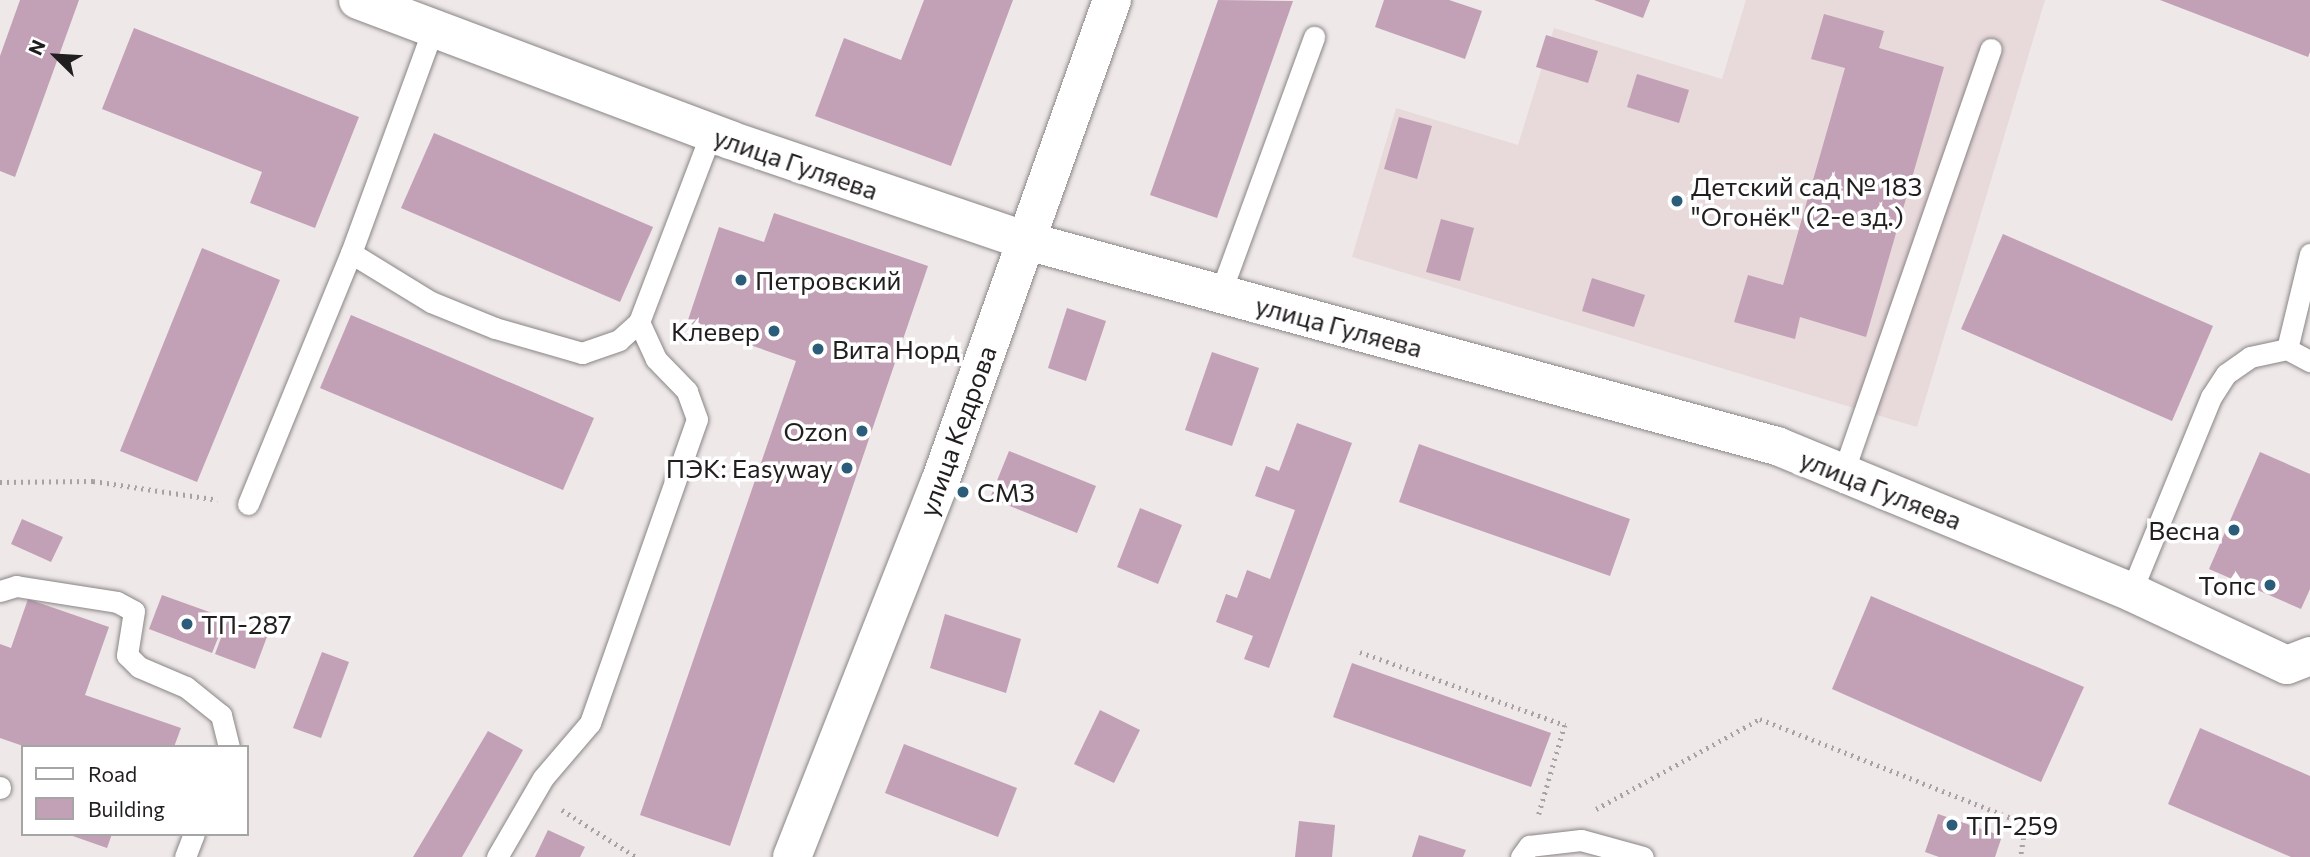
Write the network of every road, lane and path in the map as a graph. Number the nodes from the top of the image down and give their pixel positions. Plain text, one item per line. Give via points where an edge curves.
1 (358, 0) edge
2 (1112, 0) edge
3 (433, 29) junction
4 (1314, 37) dead end
5 (1991, 49) dead end
6 (711, 133) junction
7 (1027, 241) junction
8 (351, 253) junction
9 (2310, 254) edge
10 (1220, 294) junction
11 (639, 322) junction
12 (2287, 349) junction
13 (2310, 361) edge
14 (1843, 473) junction
15 (0, 482) edge
16 (248, 504) joint
17 (0, 591) edge
18 (2131, 592) junction
19 (1360, 652) dead end
20 (2310, 656) edge
21 (228, 745) edge
22 (534, 793) junction
23 (1590, 813) dead end
24 (193, 836) edge
25 (1525, 852) edge
26 (185, 857) edge
27 (497, 857) edge
28 (636, 857) edge
29 (792, 857) edge
30 (1643, 857) edge
31 (2021, 857) edge

1 - 3 street, улица Гуляева
2 - 7 street, улица Кедрова
3 - 6 street, улица Гуляева
3 - 8 lane
4 - 10 lane
5 - 14 lane
6 - 7 street, улица Гуляева
6 - 11 lane
7 - 10 street, улица Гуляева
7 - 29 street, улица Кедрова via 940,482
8 - 11 lane via 431,302 495,328 582,353 619,340
8 - 16 lane
9 - 12 lane
10 - 14 street, улица Гуляева via 1777,446
11 - 22 lane via 656,359 687,391 697,419 590,723
12 - 13 lane
12 - 18 lane via 2250,357 2218,385
14 - 18 street, улица Гуляева
15 - 16 path via 93,481
17 - 21 lane via 16,586 117,602 134,611 127,655 139,667 186,687 221,715
18 - 20 street, улица Гуляева via 2287,665
19 - 25 path via 1565,725
22 - 27 lane
22 - 28 path
23 - 31 path via 1760,719 2026,824
24 - 26 lane
25 - 30 lane via 1581,840

